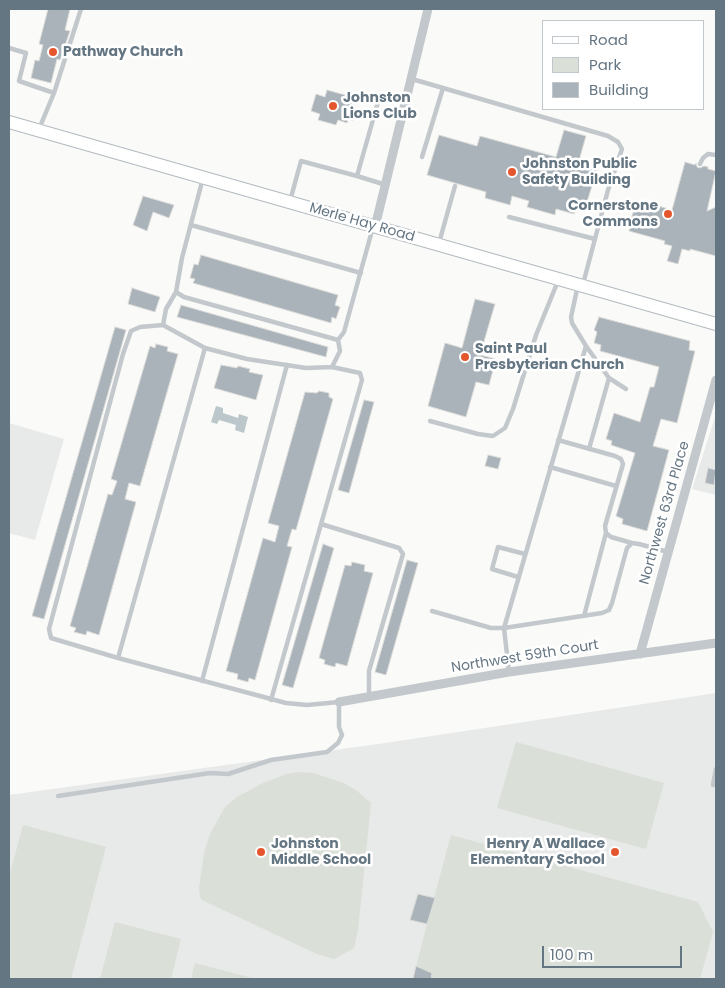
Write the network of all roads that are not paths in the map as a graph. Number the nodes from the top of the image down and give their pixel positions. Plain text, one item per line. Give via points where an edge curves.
1 (82, 9) edge
2 (428, 9) edge
3 (9, 48) edge
4 (410, 78) junction
5 (443, 88) junction
6 (54, 93) junction
7 (405, 102) junction
8 (9, 122) edge
9 (38, 130) junction
10 (716, 155) edge
11 (422, 157) dead end
12 (700, 164) dead end
13 (357, 176) junction
14 (203, 177) junction
15 (386, 185) junction
16 (455, 186) dead end
17 (289, 202) junction
18 (509, 217) dead end
19 (191, 225) junction
20 (375, 226) junction
21 (596, 239) junction
22 (439, 245) junction
23 (361, 273) junction
24 (559, 279) junction
25 (580, 285) junction
26 (176, 292) junction
27 (716, 324) edge
28 (163, 325) junction
29 (338, 340) junction
30 (586, 346) junction
31 (205, 348) junction
32 (287, 365) junction
33 (332, 367) junction
34 (609, 378) junction
35 (716, 380) edge
36 (626, 389) dead end
37 (715, 391) edge
38 (430, 421) dead end
39 (558, 440) junction
40 (589, 449) junction
41 (550, 467) junction
42 (616, 486) junction
43 (321, 524) junction
44 (606, 533) junction
45 (632, 543) junction
46 (668, 552) junction
47 (525, 554) junction
48 (518, 577) junction
49 (432, 611) dead end
50 (584, 616) junction
51 (504, 628) junction
52 (716, 643) edge
53 (640, 654) junction
54 (118, 658) junction
55 (509, 672) junction
56 (202, 681) junction
57 (369, 696) junction
58 (271, 700) junction
59 (339, 702) junction
60 (716, 769) edge
61 (713, 785) dead end
62 (58, 796) dead end

1 - 6 lane
2 - 4 street
3 - 6 lane via 26,53 19,81
4 - 5 lane
4 - 7 street
5 - 11 lane
5 - 21 lane via 608,136 618,142 622,149
6 - 9 lane
7 - 13 lane via 380,95
7 - 15 street
8 - 9 main road, Merle Hay Road
9 - 14 main road, Merle Hay Road
10 - 12 lane via 708,154
13 - 15 lane
13 - 17 lane via 301,161
14 - 17 main road, Merle Hay Road
14 - 19 lane
15 - 20 street
16 - 22 lane
17 - 20 main road, Merle Hay Road
18 - 21 lane
19 - 23 lane
19 - 26 lane
20 - 22 main road, Merle Hay Road
20 - 23 lane
21 - 25 lane
22 - 24 main road, Merle Hay Road
23 - 29 lane via 344,332
24 - 25 main road, Merle Hay Road
24 - 38 lane via 536,335 505,428 493,436
25 - 27 main road, Merle Hay Road
25 - 30 lane via 571,317
26 - 28 lane via 166,309
26 - 29 lane via 184,297
28 - 31 lane
28 - 54 lane via 132,331 120,363 49,629 52,638
29 - 33 lane via 340,351
30 - 34 lane
30 - 39 lane
31 - 32 lane via 247,360
31 - 54 lane
32 - 33 lane
32 - 56 lane
33 - 43 lane via 360,373 362,380
34 - 36 lane
34 - 40 lane
35 - 37 street, Northwest 63rd Place
37 - 46 street, Northwest 63rd Place
39 - 40 lane
39 - 41 lane
40 - 42 lane via 621,459 623,464
41 - 42 lane
41 - 47 lane
42 - 44 lane
43 - 57 lane via 399,548 403,554 369,671
43 - 58 lane
44 - 45 lane
44 - 50 lane
45 - 46 lane
45 - 50 lane via 627,548 609,610
46 - 53 street, Northwest 63rd Place
47 - 48 lane
47 - 48 lane via 498,547 492,569
48 - 51 lane
49 - 51 lane via 490,628
50 - 51 lane
51 - 55 lane
52 - 53 street, Northwest 59th Court
53 - 55 street, Northwest 59th Court
54 - 56 lane
55 - 57 street, Northwest 59th Court
56 - 58 lane
57 - 59 street, Northwest 59th Court
58 - 59 lane via 307,705
59 - 62 lane via 339,727 343,736 327,752 271,760 228,774 210,773
60 - 61 lane

